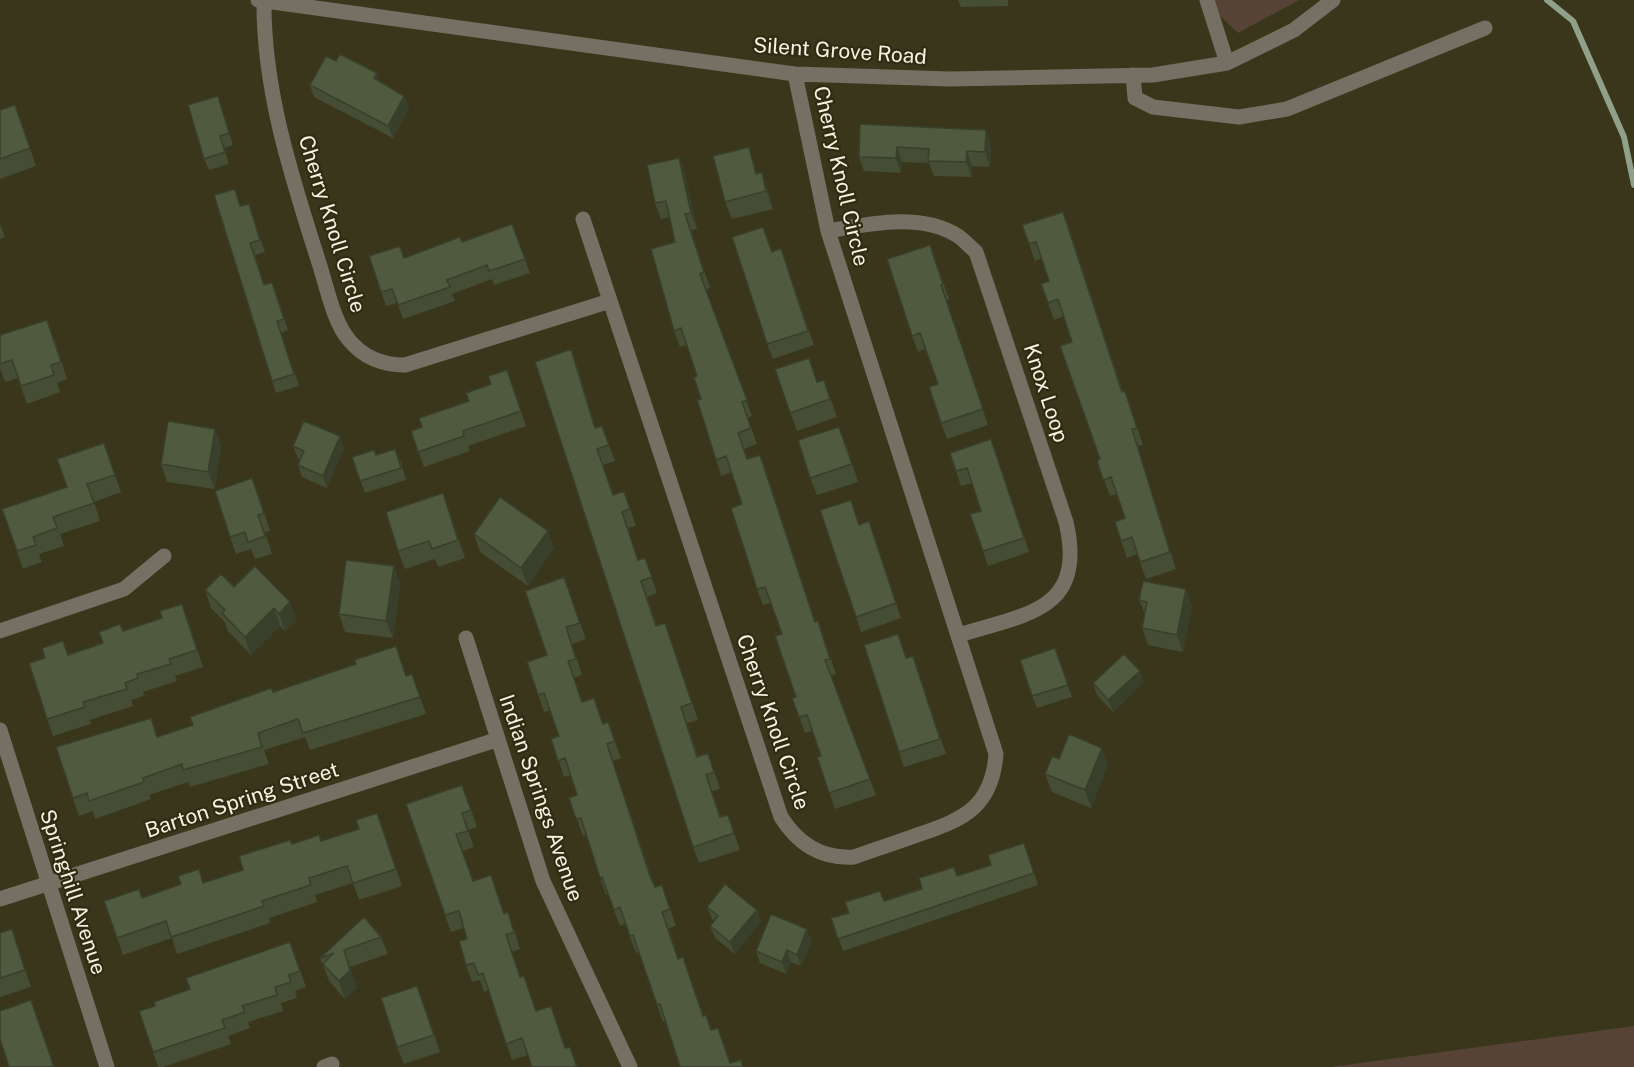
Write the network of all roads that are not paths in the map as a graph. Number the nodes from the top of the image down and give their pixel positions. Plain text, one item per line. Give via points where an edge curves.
1 (258, 0) edge
2 (264, 0) edge
3 (1207, 0) edge
4 (1333, 0) edge
5 (1485, 28) dead end
6 (1227, 63) junction
7 (795, 74) junction
8 (1133, 75) junction
9 (583, 219) dead end
10 (828, 231) junction
11 (610, 301) junction
12 (164, 556) dead end
13 (0, 631) edge
14 (959, 635) junction
15 (466, 638) dead end
16 (0, 730) edge
17 (496, 740) junction
18 (47, 884) junction
19 (0, 899) edge
20 (107, 1067) edge
21 (630, 1067) edge

1 - 2 street, Silent Grove Road
2 - 7 street, Silent Grove Road
2 - 11 street, Cherry Knoll Circle via 267,68 294,182 348,339 369,357 389,365 405,365
3 - 6 street
4 - 6 street, Silent Grove Road via 1294,30
5 - 8 street via 1287,109 1239,117 1153,107 1135,98
6 - 8 street, Silent Grove Road
7 - 8 street, Silent Grove Road via 950,79
7 - 10 street, Cherry Knoll Circle
9 - 11 street
10 - 14 street, Cherry Knoll Circle
10 - 14 street, Knox Loop via 906,222 931,225 958,235 976,252 1055,489 1072,546 1071,568 1058,594 1046,606 1025,615
11 - 14 street, Cherry Knoll Circle via 781,818 807,846 837,858 854,857 958,821 976,807 995,773 996,754
12 - 13 street via 124,589
15 - 17 street, Indian Springs Avenue
16 - 18 street, Springhill Avenue
17 - 18 street, Barton Spring Street
17 - 21 street, Indian Springs Avenue via 543,881
18 - 19 street, Barton Spring Street
18 - 20 street, Springhill Avenue

